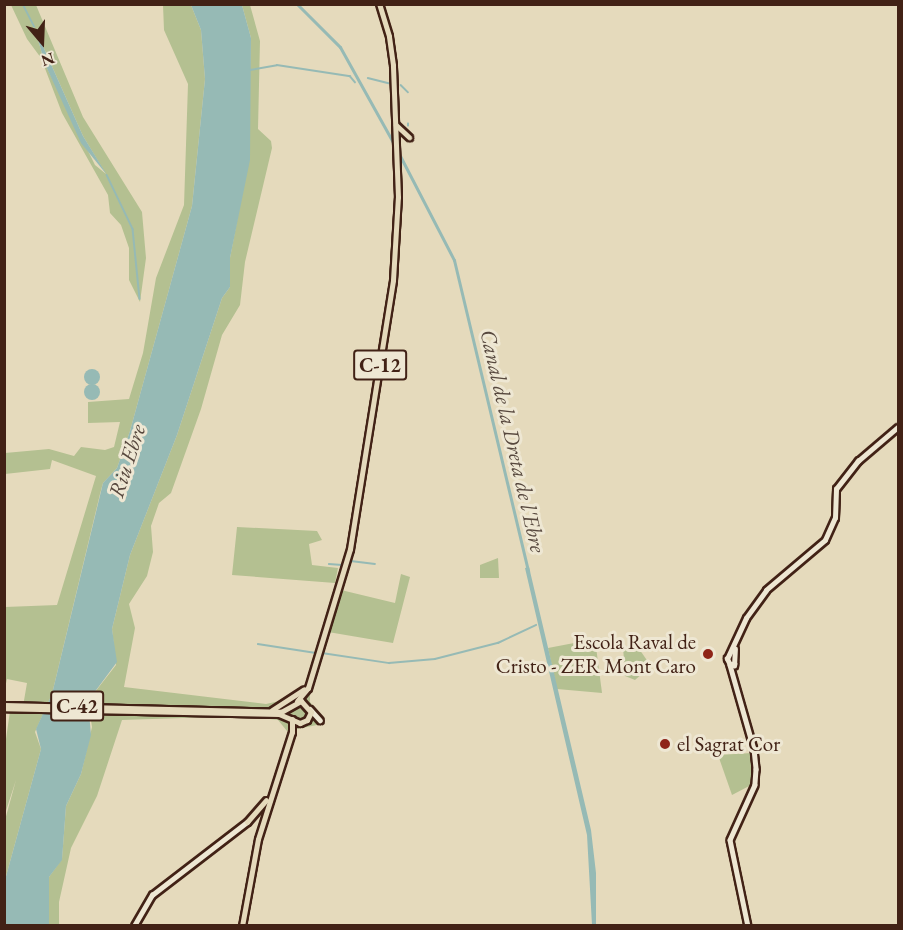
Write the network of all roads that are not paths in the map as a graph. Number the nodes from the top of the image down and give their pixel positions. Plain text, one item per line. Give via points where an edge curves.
1 (379, 4) edge
2 (898, 427) edge
3 (734, 647) junction
4 (729, 656) junction
5 (736, 657) junction
6 (733, 664) junction
7 (314, 669) junction
8 (308, 688) junction
9 (297, 701) junction
10 (291, 706) junction
11 (4, 707) edge
12 (309, 707) junction
13 (150, 709) junction
14 (255, 711) junction
15 (273, 714) junction
16 (291, 718) junction
17 (305, 722) junction
18 (289, 740) junction
19 (271, 790) junction
20 (247, 822) junction
21 (258, 839) junction
22 (134, 926) edge
23 (244, 926) edge
24 (748, 926) edge

1 - 7 main road, C-12 via 392,52 398,131 397,233 387,323 350,549
2 - 3 street via 849,471 836,489 834,518 825,540 766,590 741,625
3 - 4 street
3 - 5 street
4 - 5 street
4 - 6 street
5 - 6 street
6 - 24 street via 756,769 755,785 730,840
7 - 8 main road, C-12
7 - 14 main road via 304,689 294,698 275,709
8 - 9 main road, C-12
8 - 12 main road, C-12
9 - 10 main road, C-12
9 - 12 main road
10 - 14 main road, C-42 via 281,711
10 - 16 main road, C-12
11 - 13 main road, C-42
12 - 17 main road, C-12
12 - 17 street via 320,720
13 - 14 main road, C-42
13 - 15 main road, C-42
15 - 16 main road, C-42
15 - 18 main road via 290,723
16 - 17 main road
16 - 18 main road, C-12
17 - 23 main road, C-12 via 296,730 274,790
18 - 19 main road, C-12
19 - 20 main road
19 - 21 main road, C-12
20 - 21 main road via 260,822
20 - 22 street via 152,895
21 - 23 main road, C-12

